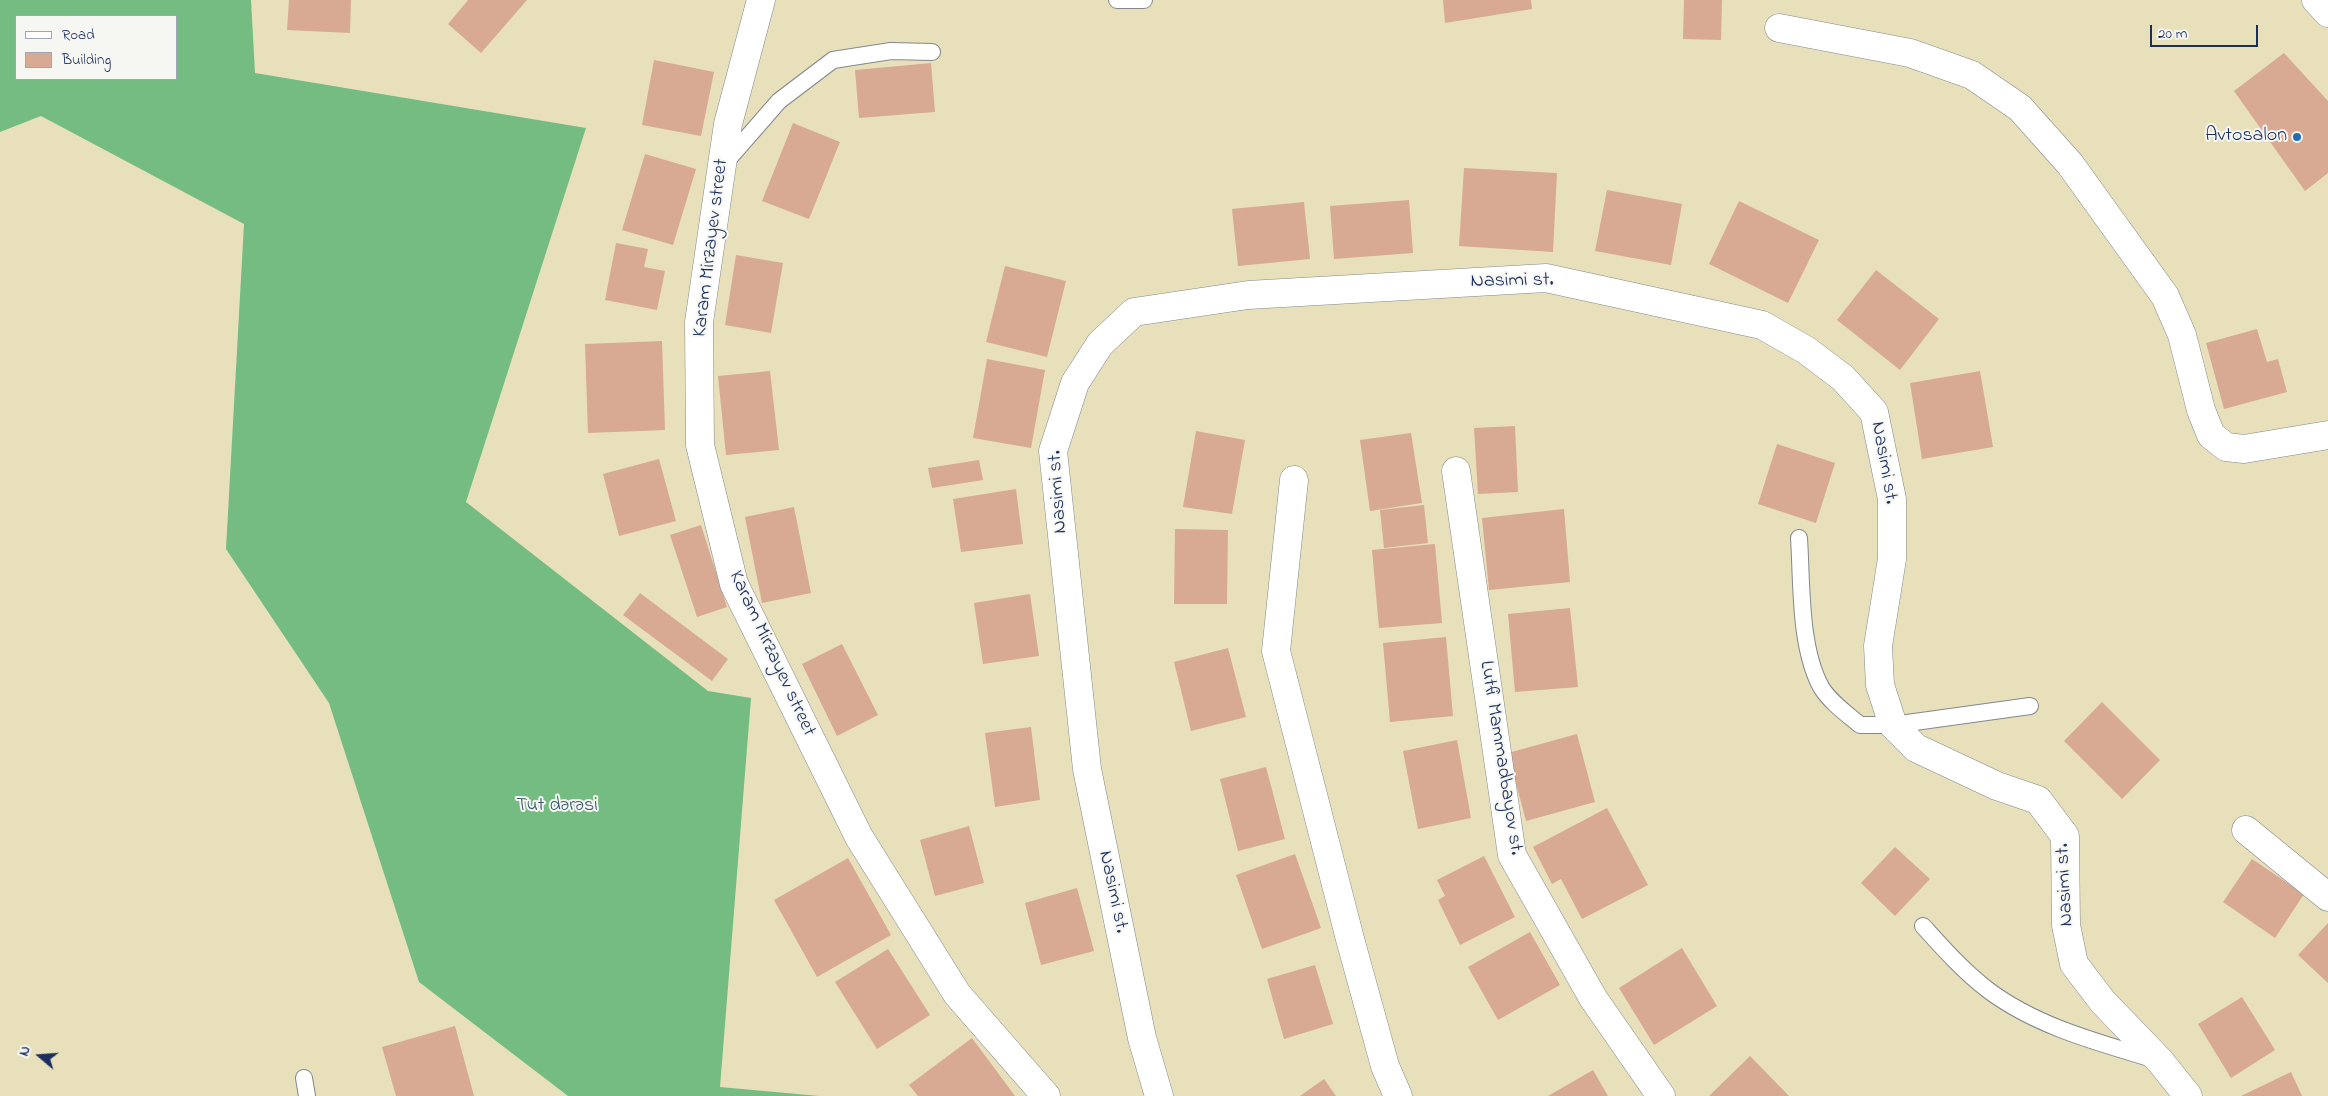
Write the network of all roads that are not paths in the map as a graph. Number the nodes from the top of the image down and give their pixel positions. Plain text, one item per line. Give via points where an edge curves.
1 (761, 0) edge
2 (1117, 0) edge
3 (1144, 0) edge
4 (2316, 0) edge
5 (2328, 13) edge
6 (1779, 28) dead end
7 (932, 52) dead end
8 (722, 165) junction
9 (2328, 435) edge
10 (1456, 471) dead end
11 (1294, 480) dead end
12 (1799, 538) dead end
13 (2030, 706) dead end
14 (1893, 725) junction
15 (2246, 830) dead end
16 (2328, 896) edge
17 (1923, 926) dead end
18 (2160, 1061) junction
19 (304, 1078) dead end
20 (307, 1096) edge
21 (1046, 1096) edge
22 (1159, 1096) edge
23 (1398, 1096) edge
24 (1661, 1096) edge
25 (2188, 1096) edge

1 - 8 street, Karam Mirzayev street via 728,124
2 - 3 lane
4 - 5 street
6 - 9 street via 1910,53 1972,75 2020,108 2070,164 2165,296 2182,335 2201,410 2211,435 2226,447 2244,449
7 - 8 lane via 891,51 833,60 780,101
8 - 21 street, Karam Mirzayev street via 699,322 700,445 734,584 859,837 957,994
10 - 24 street, Lutfi Mammadbayov st. via 1512,855 1593,998
11 - 23 street via 1276,651 1352,948 1385,1066
12 - 14 lane via 1809,652 1822,687 1860,725
13 - 14 lane
14 - 18 street, Nasimi st. via 1916,748 1997,786 2038,800 2065,836 2066,925 2074,964 2103,1002
14 - 22 street, Nasimi st. via 1880,685 1878,646 1892,559 1892,499 1874,412 1843,378 1806,350 1762,325 1546,278 1248,296 1134,312 1100,344 1075,383 1053,451 1087,769 1142,1038
15 - 16 street
17 - 18 lane via 1958,965 2025,1014 2090,1040
18 - 25 street, Nasimi st.
19 - 20 lane

